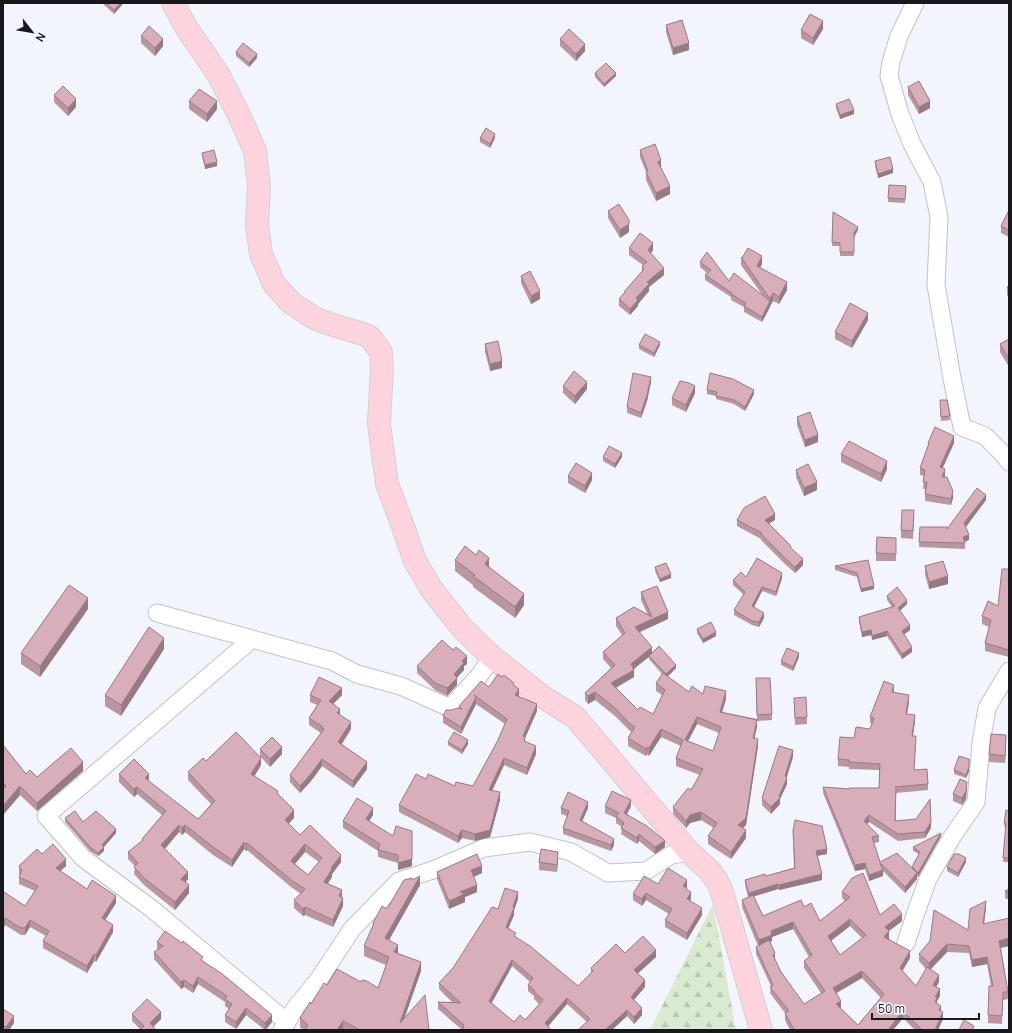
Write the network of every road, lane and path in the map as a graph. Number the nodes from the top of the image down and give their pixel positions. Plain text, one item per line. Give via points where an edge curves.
1 (173, 3) edge
2 (915, 3) edge
3 (1009, 462) edge
4 (157, 613) dead end
5 (252, 639) junction
6 (492, 657) junction
7 (1009, 671) edge
8 (689, 852) junction
9 (906, 943) dead end
10 (285, 1026) edge
11 (761, 1030) edge

1 - 6 main road via 218,74 255,151 259,186 257,224 261,254 274,284 291,303 316,318 370,337 381,352 379,424 384,470 415,561 432,590
2 - 3 street via 899,36 889,76 912,144 932,182 939,217 936,285 962,427 984,436
4 - 5 street
5 - 6 street via 332,661 357,674 401,686 450,708 479,676
5 - 10 street via 46,816 83,858 152,909
6 - 8 main road via 574,718
7 - 9 street via 987,708 976,802 928,879
8 - 10 street via 671,855 646,871 608,873 571,852 530,842 484,848 433,870 399,881 352,929
8 - 11 main road via 710,870 722,892

